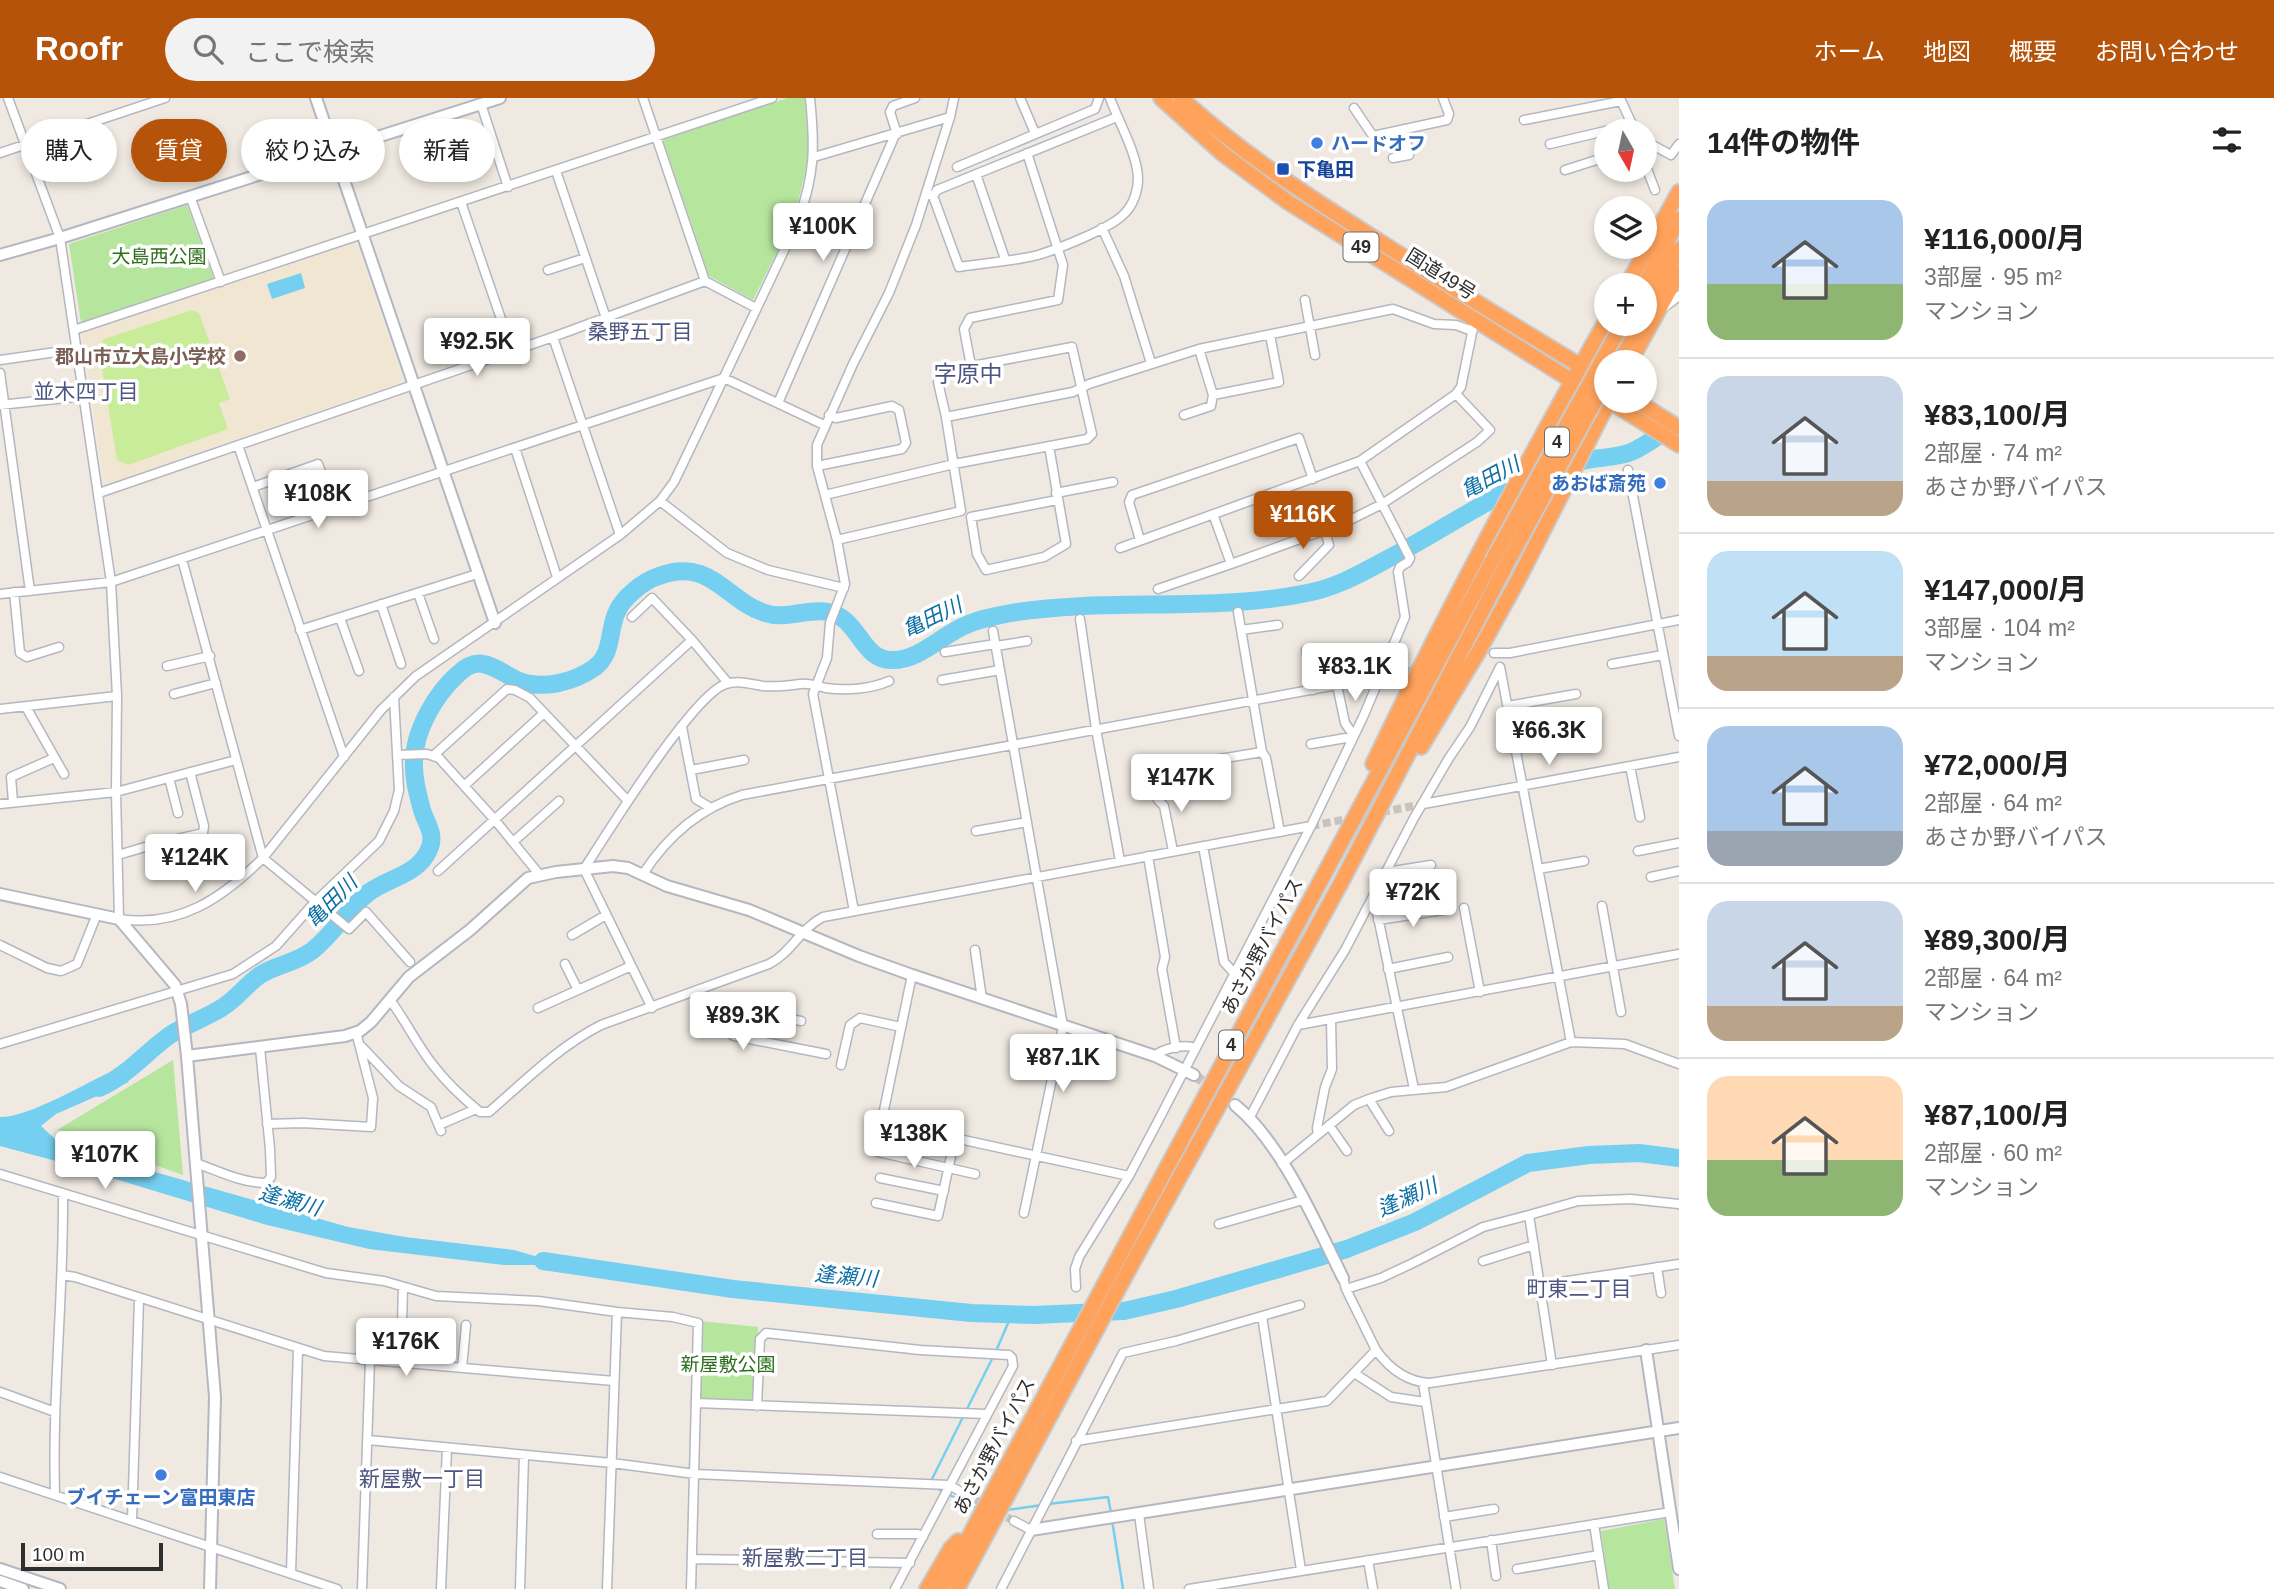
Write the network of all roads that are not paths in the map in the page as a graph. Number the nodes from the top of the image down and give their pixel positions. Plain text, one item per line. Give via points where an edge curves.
1 (8, 98) edge
2 (165, 98) edge
3 (316, 98) edge
4 (500, 98) edge
5 (643, 98) edge
6 (772, 98) edge
7 (810, 98) edge
8 (915, 98) edge
9 (954, 98) edge
10 (1099, 98) edge
11 (1110, 98) edge
12 (1161, 98) edge
13 (1181, 98) edge
14 (1443, 98) edge
15 (1023, 99) edge
16 (1621, 99) edge
17 (481, 104) junction
18 (1354, 108) dead end
19 (950, 117) junction
20 (1117, 117) junction
21 (103, 119) edge
22 (323, 119) edge
23 (1629, 119) edge
24 (1524, 120) dead end
25 (1404, 130) junction
26 (21, 132) edge
27 (1035, 133) junction
28 (385, 134) edge
29 (896, 135) junction
30 (1594, 136) edge
31 (656, 138) junction
32 (1550, 144) dead end
33 (1679, 144) edge
34 (21, 147) edge
35 (1657, 148) edge
36 (0, 153) edge
37 (1027, 153) junction
38 (814, 158) junction
39 (1394, 158) dead end
40 (1594, 161) edge
41 (957, 167) dead end
42 (1565, 170) dead end
43 (556, 171) junction
44 (976, 174) junction
45 (241, 180) edge
46 (40, 182) edge
47 (344, 182) edge
48 (1652, 182) edge
49 (508, 187) junction
50 (1655, 190) dead end
51 (1679, 192) edge
52 (930, 194) junction
53 (190, 196) junction
54 (461, 202) junction
55 (1679, 219) edge
56 (1102, 228) junction
57 (363, 234) junction
58 (60, 238) junction
59 (1057, 248) junction
60 (0, 255) edge
61 (585, 258) junction
62 (1005, 259) junction
63 (1673, 259) edge
64 (548, 270) dead end
65 (1634, 273) edge
66 (1657, 273) edge
67 (705, 281) junction
68 (221, 282) junction
69 (1679, 296) edge
70 (1657, 298) edge
71 (1305, 300) dead end
72 (756, 308) junction
73 (1657, 309) edge
74 (606, 318) junction
75 (1474, 325) junction
76 (1309, 326) junction
77 (74, 330) junction
78 (1270, 335) junction
79 (1598, 336) edge
80 (1616, 336) edge
81 (553, 337) junction
82 (77, 349) junction
83 (1199, 349) junction
84 (512, 351) junction
85 (1315, 355) dead end
86 (0, 360) edge
87 (1152, 363) junction
88 (971, 366) junction
89 (1581, 366) junction
90 (0, 373) edge
91 (1594, 374) edge
92 (724, 378) junction
93 (1572, 381) junction
94 (414, 384) junction
95 (1082, 387) junction
96 (1594, 393) edge
97 (1456, 394) junction
98 (1213, 395) junction
99 (84, 396) junction
100 (1594, 402) edge
101 (778, 403) junction
102 (2, 405) edge
103 (1602, 413) edge
104 (1628, 413) edge
105 (1656, 413) edge
106 (829, 415) junction
107 (1184, 415) dead end
108 (946, 416) junction
109 (583, 425) junction
110 (824, 425) junction
111 (1676, 438) edge
112 (238, 445) junction
113 (1049, 446) junction
114 (515, 448) junction
115 (1360, 461) junction
116 (954, 464) junction
117 (817, 466) junction
118 (1628, 470) dead end
119 (444, 473) junction
120 (1313, 479) junction
121 (1113, 482) dead end
122 (253, 487) junction
123 (99, 493) junction
124 (825, 495) junction
125 (1057, 496) junction
126 (660, 501) junction
127 (1382, 504) junction
128 (335, 509) junction
129 (961, 511) junction
130 (1213, 514) junction
131 (971, 517) junction
132 (1325, 531) junction
133 (268, 532) junction
134 (620, 535) junction
135 (837, 540) junction
136 (1140, 540) junction
137 (1120, 548) dead end
138 (183, 559) junction
139 (1231, 564) junction
140 (1498, 565) junction
141 (477, 574) junction
142 (1298, 576) dead end
143 (557, 577) junction
144 (111, 582) junction
145 (845, 588) junction
146 (1158, 589) dead end
147 (30, 591) junction
148 (14, 592) junction
149 (418, 593) junction
150 (0, 594) edge
151 (381, 604) junction
152 (1238, 612) dead end
153 (632, 617) dead end
154 (340, 618) junction
155 (1080, 619) dead end
156 (1679, 620) edge
157 (495, 623) junction
158 (1657, 624) junction
159 (1278, 625) dead end
160 (300, 630) junction
161 (1241, 630) junction
162 (993, 631) dead end
163 (433, 639) dead end
164 (692, 640) junction
165 (1027, 641) dead end
166 (996, 645) junction
167 (59, 647) dead end
168 (1306, 650) dead end
169 (945, 652) dead end
170 (1494, 653) dead end
171 (1510, 653) junction
172 (1663, 654) junction
173 (209, 656) junction
174 (401, 664) dead end
175 (1612, 664) dead end
176 (167, 666) dead end
177 (1500, 667) junction
178 (1000, 670) junction
179 (359, 671) dead end
180 (1380, 677) junction
181 (942, 680) dead end
182 (889, 681) dead end
183 (216, 683) junction
184 (728, 683) junction
185 (816, 685) junction
186 (1337, 685) junction
187 (1313, 690) junction
188 (174, 694) dead end
189 (1576, 694) dead end
190 (117, 696) junction
191 (394, 697) junction
192 (1254, 701) junction
193 (1508, 706) junction
194 (26, 707) junction
195 (0, 709) edge
196 (544, 713) junction
197 (682, 727) junction
198 (1096, 729) junction
199 (1679, 736) edge
200 (1353, 738) junction
201 (1311, 744) dead end
202 (574, 746) junction
203 (1013, 746) junction
204 (1262, 752) junction
205 (398, 755) junction
206 (430, 755) junction
207 (344, 757) junction
208 (1679, 757) edge
209 (54, 758) junction
210 (236, 760) junction
211 (744, 760) dead end
212 (1630, 766) junction
213 (1165, 768) dead end
214 (691, 770) junction
215 (190, 772) junction
216 (64, 774) dead end
217 (169, 778) junction
218 (830, 779) junction
219 (1154, 784) dead end
220 (464, 786) junction
221 (1522, 786) junction
222 (116, 792) junction
223 (559, 801) dead end
224 (628, 801) junction
225 (13, 802) junction
226 (0, 804) edge
227 (1423, 804) junction
228 (1359, 805) junction
229 (711, 808) junction
230 (178, 813) dead end
231 (1640, 817) dead end
232 (494, 819) junction
233 (1027, 822) junction
234 (1311, 827) junction
235 (976, 831) dead end
236 (1280, 832) junction
237 (177, 839) dead end
238 (513, 842) junction
239 (1679, 844) edge
240 (1203, 846) junction
241 (145, 847) dead end
242 (1173, 851) junction
243 (1638, 851) dead end
244 (118, 855) junction
245 (1148, 856) junction
246 (264, 858) junction
247 (1120, 861) junction
248 (1584, 861) dead end
249 (1431, 865) dead end
250 (584, 869) junction
251 (1538, 869) junction
252 (438, 871) dead end
253 (1387, 872) junction
254 (1679, 872) edge
255 (539, 874) junction
256 (643, 874) junction
257 (1037, 877) junction
258 (1651, 877) dead end
259 (1342, 881) junction
260 (0, 894) edge
261 (1374, 898) junction
262 (315, 902) junction
263 (1602, 906) dead end
264 (1464, 908) dead end
265 (1443, 910) dead end
266 (855, 911) junction
267 (97, 914) junction
268 (606, 915) junction
269 (119, 919) junction
270 (1378, 920) junction
271 (804, 933) junction
272 (572, 935) dead end
273 (0, 945) edge
274 (975, 950) dead end
275 (1679, 954) edge
276 (1448, 957) dead end
277 (410, 962) dead end
278 (565, 964) dead end
279 (631, 966) junction
280 (1614, 967) junction
281 (1388, 969) junction
282 (1234, 973) junction
283 (912, 975) junction
284 (1558, 977) junction
285 (578, 990) junction
286 (700, 991) junction
287 (178, 992) junction
288 (1479, 992) junction
289 (982, 999) junction
290 (390, 1000) junction
291 (1395, 1007) junction
292 (538, 1008) dead end
293 (652, 1008) junction
294 (1621, 1012) dead end
295 (714, 1016) junction
296 (1331, 1019) junction
297 (801, 1021) dead end
298 (1298, 1025) junction
299 (1063, 1026) junction
300 (901, 1027) junction
301 (356, 1032) junction
302 (1571, 1042) junction
303 (0, 1044) edge
304 (359, 1045) junction
305 (260, 1048) junction
306 (1176, 1048) junction
307 (1196, 1048) junction
308 (826, 1054) dead end
309 (187, 1056) junction
310 (1155, 1056) junction
311 (1679, 1064) edge
312 (841, 1065) dead end
313 (1189, 1073) junction
314 (1414, 1090) junction
315 (1368, 1099) junction
316 (1235, 1105) tunnel mouth
317 (476, 1109) junction
318 (1250, 1117) junction
319 (267, 1124) junction
320 (1329, 1125) junction
321 (1389, 1131) dead end
322 (1318, 1134) junction
323 (956, 1138) junction
324 (878, 1152) dead end
325 (1347, 1152) dead end
326 (1036, 1155) junction
327 (196, 1163) junction
328 (1282, 1164) junction
329 (949, 1168) junction
330 (0, 1174) edge
331 (975, 1174) dead end
332 (1129, 1176) junction
333 (880, 1178) dead end
334 (944, 1191) junction
335 (63, 1193) junction
336 (1303, 1200) junction
337 (876, 1203) dead end
338 (1679, 1204) edge
339 (1024, 1213) dead end
340 (1529, 1214) junction
341 (1219, 1224) dead end
342 (202, 1234) junction
343 (1534, 1245) junction
344 (1483, 1261) dead end
345 (1679, 1264) edge
346 (1657, 1267) junction
347 (62, 1275) junction
348 (1345, 1284) junction
349 (1541, 1285) junction
350 (403, 1287) junction
351 (1076, 1287) dead end
352 (1661, 1293) dead end
353 (139, 1299) junction
354 (1300, 1305) dead end
355 (617, 1312) junction
356 (1262, 1316) junction
357 (209, 1319) junction
358 (466, 1325) dead end
359 (1679, 1345) edge
360 (298, 1349) junction
361 (1377, 1350) junction
362 (1646, 1350) junction
363 (370, 1360) junction
364 (401, 1363) junction
365 (1552, 1365) junction
366 (462, 1368) junction
367 (1354, 1373) junction
368 (614, 1381) junction
369 (1423, 1383) junction
370 (0, 1392) edge
371 (1426, 1402) junction
372 (696, 1404) junction
373 (757, 1406) junction
374 (1277, 1409) junction
375 (55, 1412) junction
376 (986, 1414) junction
377 (1679, 1428) edge
378 (1657, 1431) junction
379 (368, 1440) junction
380 (1076, 1441) junction
381 (447, 1448) junction
382 (524, 1456) junction
383 (612, 1463) junction
384 (1435, 1466) junction
385 (695, 1474) junction
386 (0, 1477) edge
387 (949, 1485) junction
388 (1289, 1489) junction
389 (55, 1494) junction
390 (965, 1494) tunnel mouth
391 (1494, 1509) dead end
392 (1671, 1512) junction
393 (1139, 1514) junction
394 (1444, 1517) junction
395 (994, 1520) junction
396 (132, 1521) junction
397 (1014, 1521) tunnel mouth
398 (974, 1524) junction
399 (1594, 1524) junction
400 (1031, 1531) junction
401 (877, 1534) dead end
402 (923, 1537) junction
403 (1491, 1540) junction
404 (211, 1547) junction
405 (1449, 1547) junction
406 (1599, 1555) junction
407 (693, 1559) junction
408 (1368, 1560) junction
409 (909, 1563) junction
410 (0, 1569) edge
411 (1517, 1569) dead end
412 (1679, 1569) edge
413 (1301, 1570) junction
414 (290, 1573) junction
415 (1496, 1576) dead end
416 (0, 1581) edge
417 (1227, 1586) edge
418 (23, 1589) edge
419 (60, 1589) edge
420 (210, 1589) edge
421 (337, 1589) edge
422 (362, 1589) edge
423 (441, 1589) edge
424 (520, 1589) edge
425 (607, 1589) edge
426 (691, 1589) edge
427 (895, 1589) edge
428 (927, 1589) edge
429 (941, 1589) edge
430 (957, 1589) edge
431 (969, 1589) edge
432 (1001, 1589) edge
433 (1149, 1589) edge
434 (1189, 1589) edge
435 (1373, 1589) edge
436 (1456, 1589) edge
437 (1604, 1589) edge

1 - 26 street
2 - 21 street
3 - 22 street
4 - 17 street
5 - 31 street
6 - 31 street
7 - 38 street
8 - 29 street via 893,106 890,112
9 - 19 street
10 - 27 street via 1095,108
11 - 20 street
12 - 75 highway, 国道49号 / 49 via 1265,187
13 - 89 highway, 国道49号 / 49 via 1243,152 1297,189
14 - 25 street via 1447,120
15 - 27 street
16 - 23 street
16 - 24 street
17 - 28 street
17 - 49 street
18 - 25 street via 1371,136
19 - 29 street
19 - 52 street
20 - 37 street
20 - 56 street via 1136,167 1137,188 1125,214
25 - 39 street via 1409,155
27 - 41 street
29 - 38 street
29 - 101 street
30 - 32 street
31 - 43 street
31 - 67 street
33 - 35 street via 1671,155
34 - 36 street
37 - 44 street
37 - 59 street
38 - 72 street via 793,233
40 - 42 street
43 - 49 street
43 - 61 street
44 - 52 street
44 - 62 street
45 - 53 street
46 - 58 street
47 - 57 street
48 - 50 street
49 - 54 street
51 - 65 highway
52 - 62 street via 959,267
52 - 106 street via 889,293
53 - 58 street
53 - 68 street
54 - 57 street
54 - 84 street
55 - 63 highway
56 - 59 street
56 - 87 street via 1124,276
57 - 68 street
57 - 94 street
58 - 60 street
58 - 77 street
59 - 62 street
59 - 88 street via 1063,265 1058,300 970,318 964,329
61 - 64 street
61 - 74 street
63 - 66 highway
63 - 70 highway
67 - 72 street
67 - 74 street
68 - 77 street
69 - 73 street
71 - 76 street
72 - 92 street
74 - 81 street
75 - 76 street via 1434,324 1393,309
75 - 93 highway, 国道49号 / 49
75 - 97 street
76 - 78 street
76 - 85 street
77 - 82 street
78 - 83 street
78 - 98 street via 1279,382
79 - 89 highway
80 - 140 highway, あさか野バイパス / 4, bridge
81 - 84 street
81 - 109 street
82 - 86 street
82 - 99 street
83 - 87 street
83 - 98 street
84 - 94 street
87 - 95 street
88 - 95 street via 1073,347
88 - 108 street via 946,371 938,382
89 - 91 highway, 国道49号 / 49
89 - 93 highway
90 - 102 street
92 - 101 street
92 - 109 street
92 - 126 street
93 - 96 highway, 国道49号 / 49
93 - 228 highway via 1417,672 1371,768
94 - 112 street
94 - 119 street
95 - 108 street
95 - 113 street via 1092,434
97 - 115 street
97 - 127 street via 1490,430
98 - 107 street via 1211,406
99 - 102 street
99 - 123 street
100 - 140 highway, あさか野バイパス / 4, bridge
101 - 110 street
102 - 147 street
103 - 259 highway via 1480,649
104 - 111 highway, 国道49号 / 49
105 - 111 highway, 国道49号 / 49
106 - 110 street
106 - 117 street via 835,418 892,406 899,410 906,443 902,449
108 - 116 street
109 - 114 street
109 - 134 street
110 - 117 street via 817,445
112 - 122 street
112 - 123 street
113 - 116 street
113 - 125 street
114 - 119 street
114 - 143 street
115 - 120 street
115 - 127 street
116 - 124 street
116 - 129 street
117 - 124 street
118 - 158 street
119 - 128 street
119 - 141 street
120 - 130 street
120 - 136 street via 1298,438 1154,487 1132,495 1129,502
121 - 125 street
122 - 128 street via 318,464
122 - 133 street
123 - 144 street
124 - 135 street
125 - 131 street
125 - 131 street via 1066,544 1044,558 986,570 977,554
126 - 134 street
126 - 145 street via 727,553 768,570
127 - 132 street
127 - 180 street via 1410,560 1398,572 1405,617
128 - 133 street
129 - 131 street
129 - 135 street
130 - 136 street
130 - 139 street
132 - 139 street
132 - 142 street via 1329,545
133 - 138 street
133 - 160 street
134 - 143 street
135 - 145 street
136 - 137 street
138 - 144 street
138 - 173 street
139 - 146 street
140 - 228 highway, あさか野バイパス / 4
140 - 259 highway, あさか野バイパス / 4
141 - 149 street
141 - 157 street
143 - 157 street
144 - 147 street
144 - 190 street
145 - 185 street via 830,623 826,661
147 - 148 street
148 - 150 street
148 - 167 street via 20,653 27,657
149 - 151 street
149 - 163 street
151 - 154 street
151 - 174 street
152 - 161 street
153 - 164 street via 652,598
154 - 160 street
154 - 179 street
155 - 198 street
156 - 158 street
157 - 191 street via 416,676
158 - 171 street
158 - 172 street
159 - 161 street
160 - 207 street
161 - 192 street
162 - 166 street
164 - 184 street
164 - 202 street
165 - 166 street
166 - 169 street
166 - 178 street
168 - 187 street
170 - 171 street
171 - 177 street
172 - 175 street
172 - 199 street
173 - 176 street
173 - 183 street
177 - 193 street
177 - 227 street
178 - 181 street
178 - 203 street
180 - 186 street
180 - 200 street
182 - 185 street via 857,688
183 - 188 street
183 - 210 street
184 - 185 street
184 - 197 street via 711,694
185 - 218 street
186 - 187 street
186 - 200 street
187 - 192 street
189 - 193 street
190 - 194 street
190 - 222 street
191 - 205 street
191 - 207 street
192 - 198 street
192 - 204 street
193 - 221 street
194 - 195 street
194 - 209 street
196 - 202 street
196 - 206 street via 530,698 507,690
196 - 220 street
197 - 214 street
197 - 224 street
198 - 203 street
198 - 247 street
200 - 201 street
200 - 234 street
202 - 224 street
202 - 232 street
203 - 218 street
203 - 233 street
204 - 213 street
204 - 236 street
205 - 206 street
205 - 262 street via 400,790 379,841
206 - 220 street via 439,758
207 - 246 street
208 - 212 street
209 - 216 street
209 - 225 street via 11,777
210 - 215 street
210 - 246 street
211 - 214 street
212 - 221 street
212 - 231 street
214 - 229 street via 696,799
215 - 217 street
215 - 237 street via 204,826 202,833
217 - 222 street
217 - 230 street
218 - 229 street via 742,795
218 - 266 street
219 - 242 street via 1164,806
220 - 232 street
221 - 227 street
221 - 251 street
222 - 225 street
222 - 244 street
223 - 238 street
224 - 250 street
225 - 226 street
227 - 253 street
228 - 398 highway, あさか野バイパス / 4
229 - 256 street via 659,850
232 - 238 street
232 - 252 street
233 - 235 street
233 - 257 street
234 - 236 street
234 - 282 street
236 - 240 street
238 - 255 street
239 - 243 street
240 - 242 street
240 - 282 street via 1224,962
241 - 244 street
242 - 245 street
244 - 269 street
245 - 247 street
245 - 306 street
246 - 262 street
246 - 269 street via 201,907 157,920
247 - 257 street
248 - 251 street
249 - 253 street
250 - 255 street
250 - 256 street via 612,866
250 - 268 street
251 - 284 street
253 - 261 street
254 - 258 street
255 - 290 street via 528,878 408,978
256 - 271 street
257 - 266 street
257 - 299 street
259 - 395 highway, あさか野バイパス / 4
260 - 267 street
261 - 270 street
261 - 298 street
262 - 277 street via 349,929 366,912
262 - 287 street via 276,946 233,974
263 - 280 street
264 - 288 street
265 - 270 street
266 - 271 street via 823,917
267 - 269 street
267 - 273 street via 77,964 61,971
268 - 272 street
268 - 279 street
269 - 287 street
270 - 281 street
271 - 283 street
271 - 286 street via 774,962
274 - 289 street
275 - 280 street
276 - 281 street
278 - 285 street
279 - 285 street
279 - 293 street
280 - 284 street
280 - 294 street
281 - 291 street
282 - 307 street
283 - 289 street
283 - 300 street
284 - 288 street
284 - 302 street
285 - 292 street
286 - 293 street
286 - 295 street
287 - 303 street
287 - 309 street
288 - 291 street
289 - 299 street
290 - 301 street
290 - 317 street via 432,1065
291 - 296 street
291 - 314 street
293 - 317 street via 582,1035 489,1112
295 - 297 street via 729,1008
295 - 308 street via 720,1027 734,1036
296 - 298 street
296 - 322 street via 1333,1062
298 - 318 street
299 - 310 street
299 - 326 street
300 - 312 street via 859,1018 850,1025
300 - 323 street via 883,1115 886,1123
301 - 304 street
301 - 305 street
302 - 311 street via 1625,1044
302 - 314 street via 1472,1080
304 - 317 street via 399,1086 431,1107 440,1128
304 - 319 street via 373,1098 371,1127
305 - 309 street
305 - 319 street
306 - 307 street
306 - 310 street
307 - 313 street
309 - 327 street
310 - 313 street
313 - 332 street
314 - 315 street
315 - 320 street
315 - 321 street
316 - 318 street
318 - 328 street
319 - 327 street via 271,1177 266,1183
320 - 322 street
320 - 325 street
322 - 328 street
323 - 326 street
323 - 329 street
324 - 329 street
326 - 332 street
326 - 339 street
327 - 342 street
328 - 336 street
329 - 331 street
329 - 334 street
330 - 335 street
332 - 351 street via 1079,1257
333 - 334 street
334 - 337 street via 938,1216
335 - 342 street
335 - 347 street
336 - 341 street
336 - 348 street
338 - 340 street via 1631,1199 1578,1201
340 - 343 street
340 - 348 street via 1483,1227 1404,1267
342 - 350 street via 326,1273
342 - 357 street
343 - 344 street
343 - 349 street
345 - 346 street
346 - 349 street
346 - 352 street
347 - 353 street
347 - 375 street
348 - 361 street
349 - 365 street
350 - 355 street via 436,1296 538,1301
350 - 364 street
353 - 357 street
353 - 396 street
354 - 356 street
355 - 368 street
355 - 372 street via 698,1323
356 - 374 street
356 - 380 street via 1123,1353
357 - 360 street
357 - 404 street via 215,1408
358 - 366 street
359 - 362 street
360 - 363 street
360 - 414 street
361 - 367 street
361 - 369 street via 1393,1369
362 - 365 street
362 - 378 street
363 - 364 street
363 - 379 street
364 - 366 street
365 - 369 street
366 - 368 street
367 - 371 street via 1391,1397
367 - 374 street via 1327,1401
368 - 383 street
369 - 371 street
370 - 375 street
371 - 384 street
372 - 373 street
372 - 385 street
373 - 376 street
373 - 376 street via 760,1339 769,1332 865,1345 1009,1355 1013,1366
374 - 380 street
374 - 388 street
375 - 389 street
376 - 387 street
377 - 378 street
378 - 384 street
378 - 392 street
379 - 381 street
379 - 422 street
380 - 400 street
381 - 382 street
381 - 423 street
382 - 383 street
382 - 424 street
383 - 385 street
383 - 425 street
384 - 388 street
384 - 394 street
385 - 387 street
385 - 407 street
386 - 389 street
387 - 390 street
387 - 402 street
388 - 393 street
388 - 413 street
389 - 396 street
391 - 394 street
392 - 399 street
392 - 412 street
393 - 400 street
393 - 433 street
394 - 405 street
395 - 430 highway, あさか野バイパス / 4
395 - 431 highway
396 - 404 street
397 - 400 street
398 - 428 highway via 951,1548
398 - 429 highway, あさか野バイパス / 4
399 - 403 street
399 - 406 street
400 - 432 street
401 - 402 street
402 - 409 street
403 - 405 street
403 - 415 street
404 - 414 street
404 - 420 street
405 - 408 street
405 - 436 street
406 - 411 street
406 - 437 street
407 - 409 street
407 - 426 street
408 - 413 street
408 - 435 street
409 - 427 street
410 - 419 street
413 - 417 street
414 - 421 street
416 - 418 street
417 - 434 street

